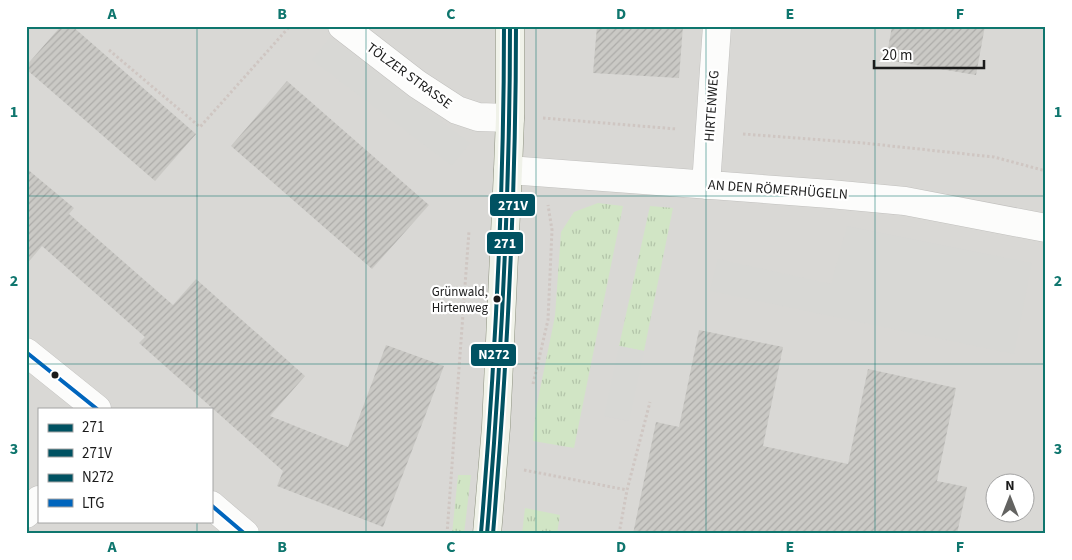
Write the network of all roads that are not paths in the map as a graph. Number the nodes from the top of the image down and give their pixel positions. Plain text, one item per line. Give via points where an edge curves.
1 (342, 26) edge
2 (510, 26) edge
3 (717, 26) edge
4 (510, 118) junction
5 (508, 170) junction
6 (706, 185) junction
7 (1046, 228) edge
8 (26, 352) edge
9 (96, 408) edge
10 (38, 501) edge
11 (212, 506) edge
12 (26, 514) edge
13 (245, 534) edge
14 (487, 534) edge

1 - 4 street, TÖLZER STRASSE via 417,84 457,110 478,117
2 - 4 main road
3 - 6 street, HIRTENWEG
4 - 5 main road
5 - 6 street, AN DEN RÖMERHÜGELN
5 - 14 main road via 496,427
6 - 7 street, AN DEN RÖMERHÜGELN via 906,201
8 - 9 street
10 - 12 street
11 - 13 street

